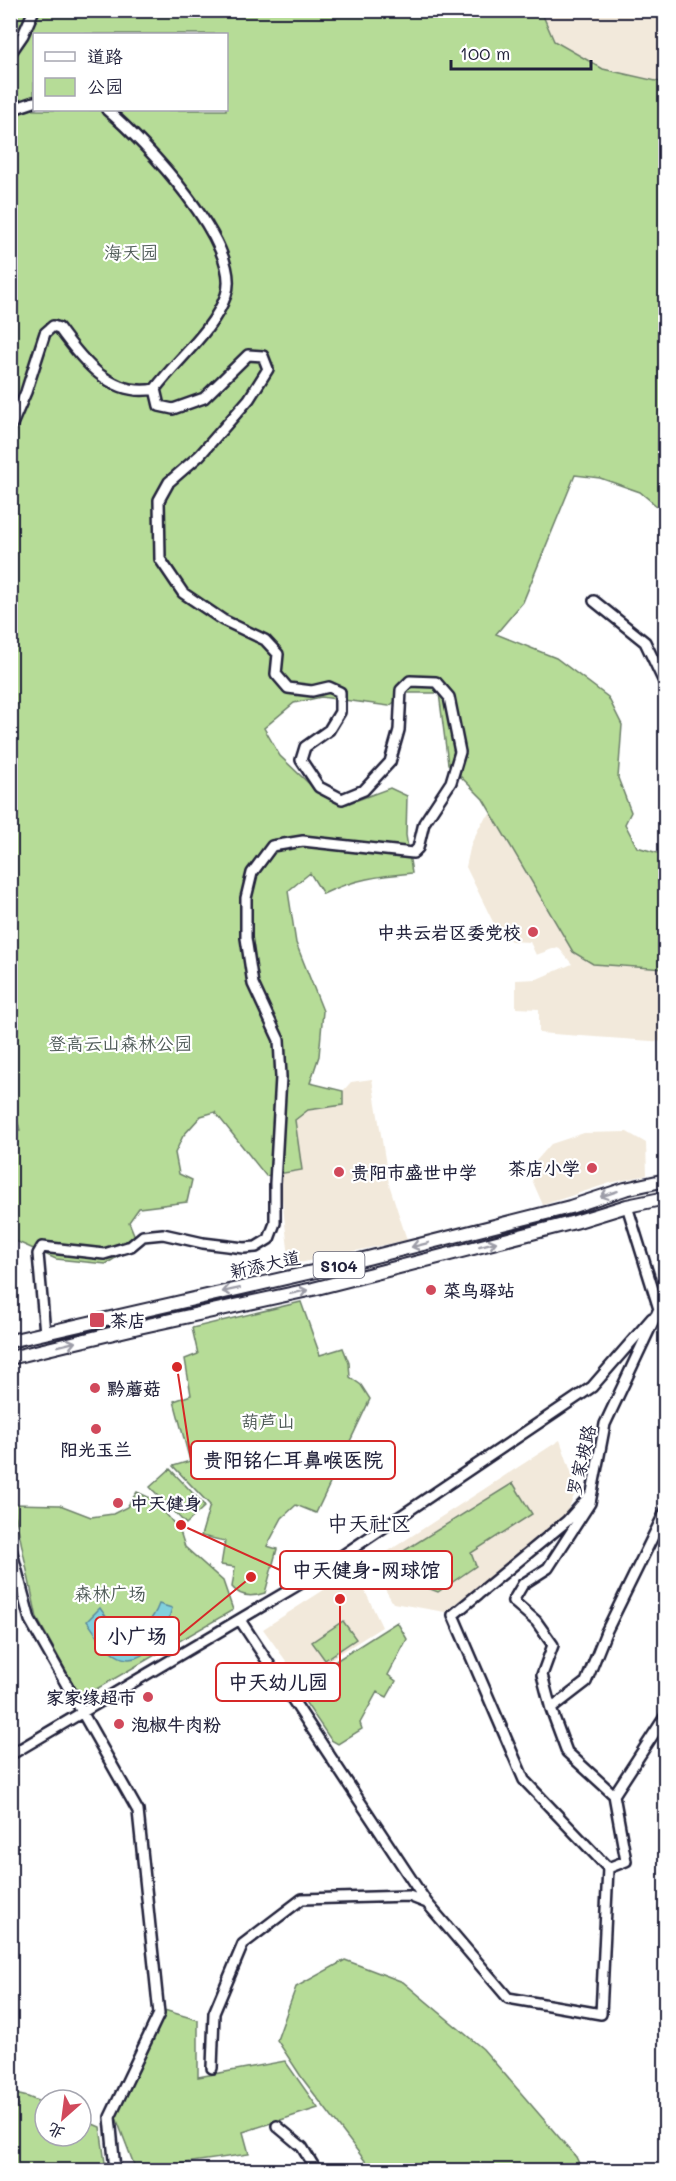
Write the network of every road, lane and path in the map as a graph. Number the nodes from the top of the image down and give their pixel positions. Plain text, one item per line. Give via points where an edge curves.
1 (34, 10) edge
2 (10, 54) edge
3 (33, 102) edge
4 (10, 110) edge
5 (108, 111) edge
6 (155, 389) junction
7 (10, 429) edge
8 (594, 601) dead end
9 (666, 686) edge
10 (666, 777) edge
11 (666, 792) edge
12 (666, 1180) edge
13 (666, 1198) edge
14 (627, 1206) junction
15 (659, 1309) junction
16 (45, 1333) junction
17 (10, 1341) edge
18 (10, 1358) edge
19 (592, 1492) junction
20 (666, 1509) edge
21 (10, 1545) edge
22 (14, 1571) edge
23 (240, 1620) junction
24 (551, 1709) junction
25 (83, 1713) junction
26 (666, 1715) edge
27 (10, 1755) edge
28 (614, 1795) junction
29 (608, 1868) junction
30 (427, 1903) junction
31 (212, 2068) dead end
32 (277, 2126) dead end
33 (115, 2170) edge
34 (316, 2170) edge

1 - 2 street
3 - 4 street
5 - 6 street via 175,178 220,249 230,275 226,295 209,327
6 - 7 street via 140,392 114,384 81,359 59,328 53,326 45,333
6 - 16 street via 159,406 173,409 204,398 248,355 263,356 268,369 249,399 200,455 169,482 159,500 160,559 183,593 223,620 265,640 278,654 276,674 288,688 312,691 328,687 340,692 340,712 329,730 305,747 301,760 319,787 342,799 364,790 390,762 399,730 401,690 410,681 436,682 449,697 460,752 451,782 424,823 418,848 412,853 303,841 272,846 252,873 246,898 246,938 253,984 279,1040 281,1077 275,1223 269,1239 244,1248 163,1234 143,1236 131,1246 104,1254 42,1247 38,1254
8 - 9 street via 645,642
10 - 11 street
12 -> 16 main road, 新添大道 / S104 via 312,1272
13 - 14 main road, 新添大道 / S104
14 - 15 street
18 -> 14 main road, 新添大道 / S104 via 314,1289
15 - 19 street, 罗家坡路 via 605,1424
15 - 23 street via 592,1387 303,1582
16 - 17 main road, 新添大道 / S104
19 - 24 street, 罗家坡路 via 590,1503 548,1568 523,1584 513,1601 536,1621 553,1645 542,1675
19 - 29 street via 567,1521 453,1615 524,1780
20 - 24 street via 586,1682
21 - 22 street
22 - 25 street via 30,1620
23 - 25 street
23 - 30 street
24 - 28 street via 567,1752
25 - 27 street
25 - 33 street via 138,1811 159,2014 110,2117
26 - 28 street
28 - 29 street via 626,1861
29 - 30 street via 601,2014 508,1998
30 - 31 street via 408,1896 302,1899 243,1944 214,2013
32 - 34 street via 302,2147

